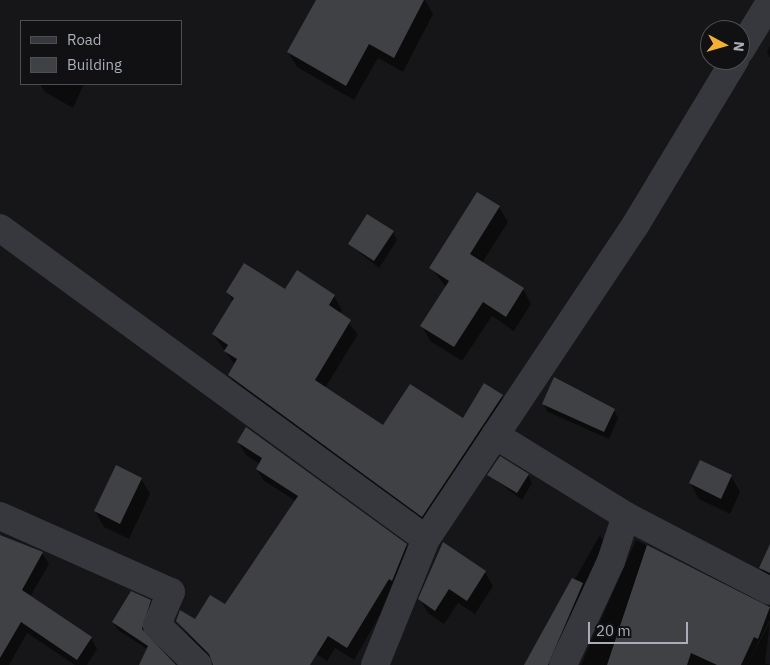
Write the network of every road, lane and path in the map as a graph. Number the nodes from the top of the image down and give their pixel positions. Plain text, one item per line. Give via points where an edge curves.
1 (770, 2) edge
2 (750, 35) edge
3 (729, 70) edge
4 (0, 228) edge
5 (495, 435) junction
6 (0, 516) edge
7 (626, 516) junction
8 (426, 539) junction
9 (770, 590) edge
10 (198, 665) edge
11 (376, 665) edge
12 (563, 665) edge

1 - 2 street
3 - 5 street via 636,224
4 - 8 street
5 - 7 street
5 - 8 street
6 - 10 street via 171,592 157,625
7 - 9 street
7 - 12 street via 611,561
8 - 11 street

